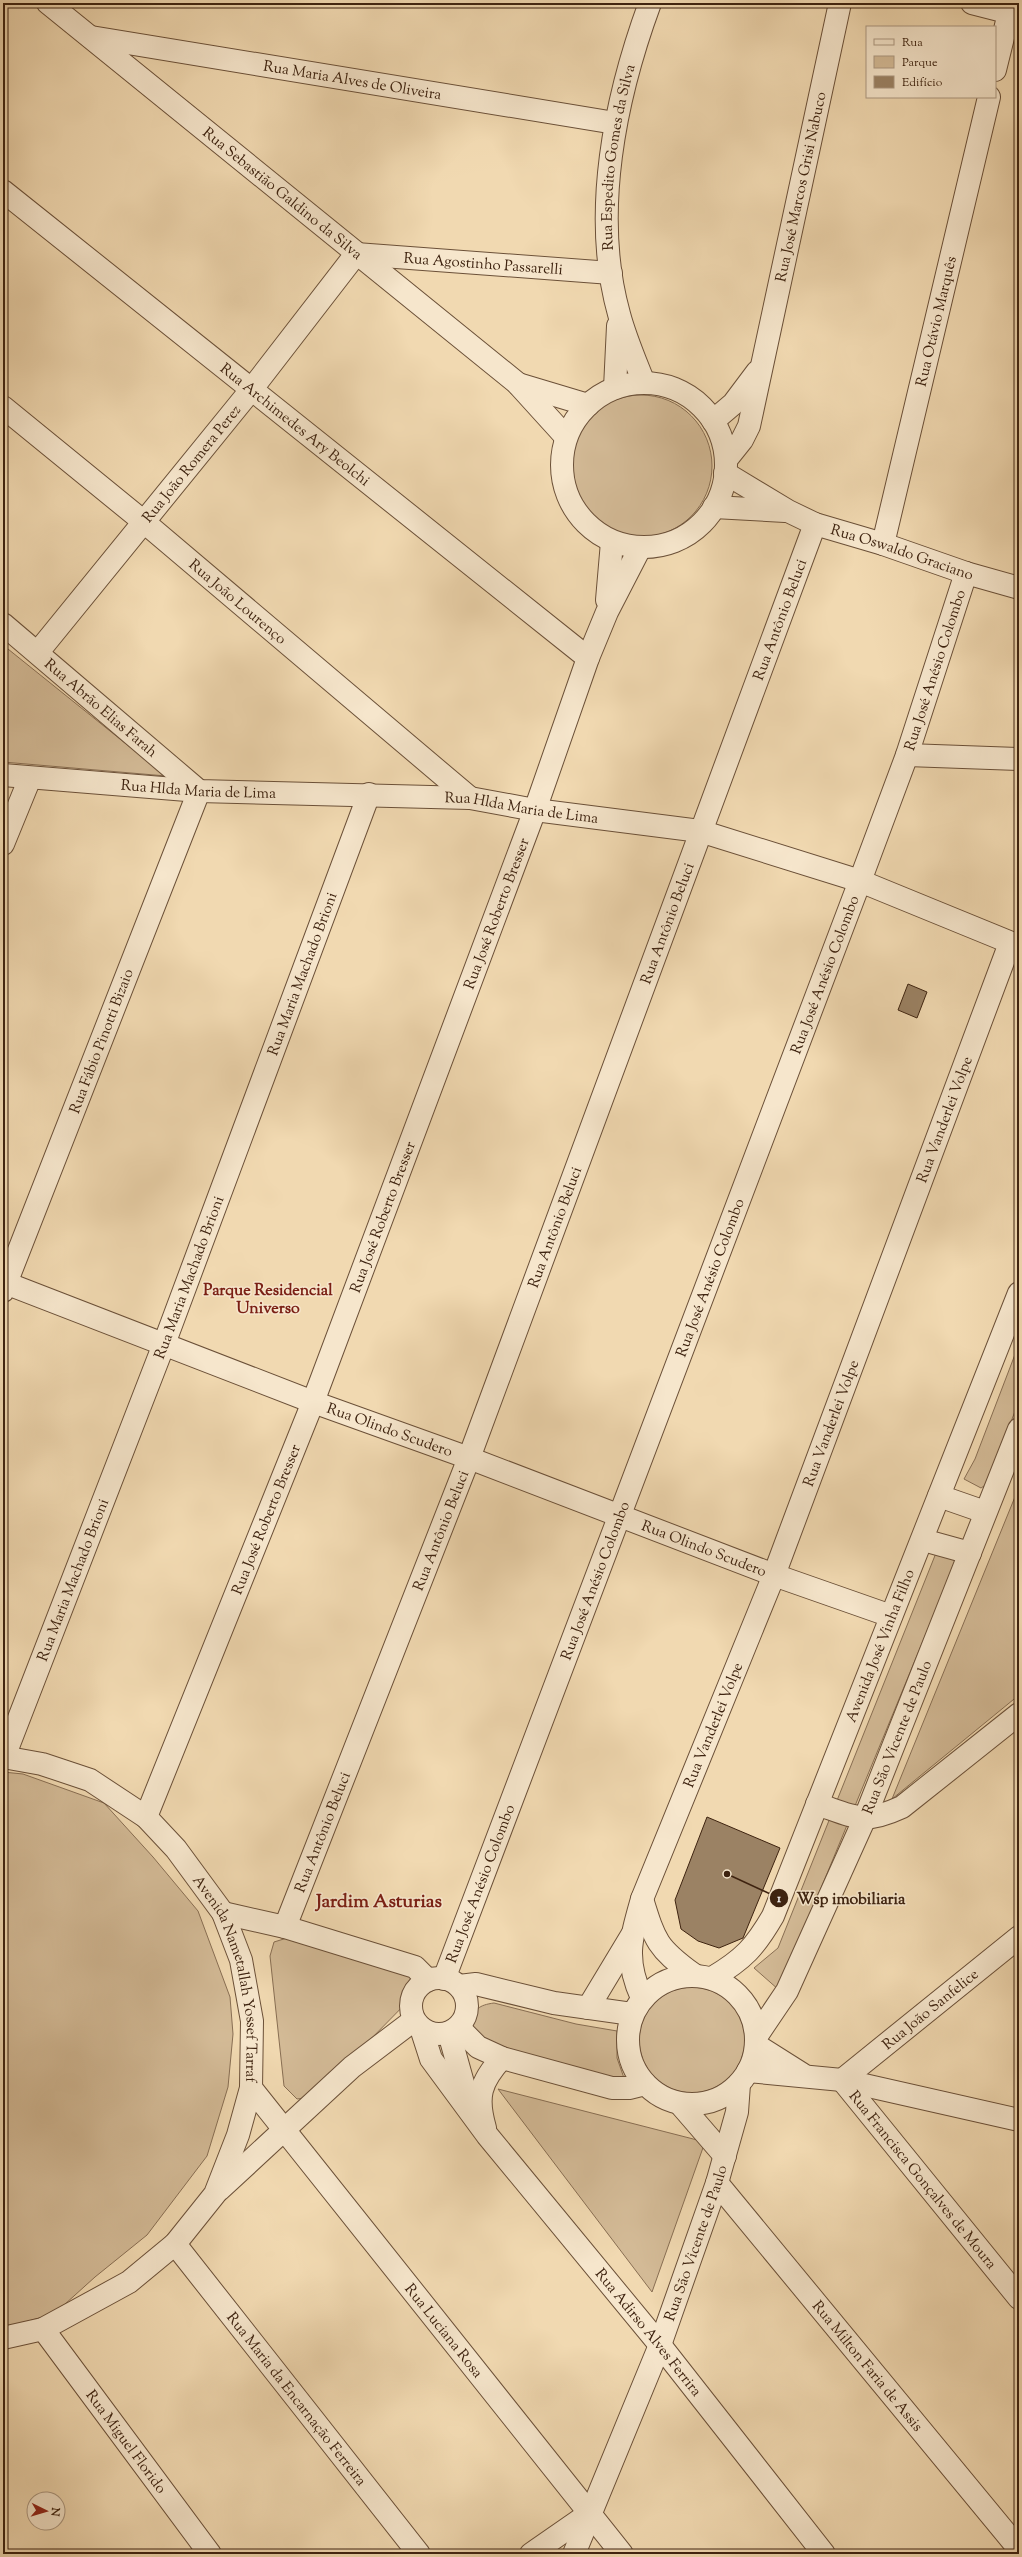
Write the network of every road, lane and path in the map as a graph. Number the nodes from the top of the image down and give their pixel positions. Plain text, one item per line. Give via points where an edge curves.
1 (48, 3) edge
2 (650, 3) edge
3 (840, 3) edge
4 (972, 3) edge
5 (1014, 14) edge
6 (90, 37) junction
7 (996, 67) edge
8 (989, 98) edge
9 (615, 123) junction
10 (3, 191) edge
11 (356, 254) junction
12 (611, 273) junction
13 (619, 314) junction
14 (759, 370) junction
15 (516, 383) junction
16 (644, 383) junction
17 (615, 388) junction
18 (251, 390) junction
19 (588, 405) junction
20 (3, 407) edge
21 (713, 420) junction
22 (566, 437) junction
23 (725, 467) junction
24 (714, 507) junction
25 (788, 511) junction
26 (144, 522) junction
27 (815, 524) junction
28 (612, 542) junction
29 (883, 544) junction
30 (640, 548) junction
31 (966, 573) junction
32 (1019, 588) edge
33 (607, 612) junction
34 (3, 624) edge
35 (38, 652) junction
36 (588, 658) junction
37 (907, 755) junction
38 (1019, 759) edge
39 (3, 774) edge
40 (30, 778) junction
41 (199, 791) junction
42 (369, 794) junction
43 (470, 798) junction
44 (535, 810) junction
45 (700, 831) junction
46 (3, 844) edge
47 (860, 881) junction
48 (1014, 945) edge
49 (4, 1285) edge
50 (1019, 1293) edge
51 (164, 1344) junction
52 (313, 1402) junction
53 (1019, 1429) edge
54 (469, 1458) junction
55 (939, 1496) junction
56 (985, 1512) junction
57 (619, 1516) junction
58 (923, 1540) junction
59 (970, 1553) junction
60 (774, 1575) junction
61 (891, 1616) junction
62 (1019, 1714) edge
63 (3, 1758) edge
64 (817, 1804) junction
65 (146, 1817) junction
66 (864, 1820) junction
67 (642, 1899) junction
68 (223, 1913) junction
69 (285, 1927) junction
70 (632, 1934) junction
71 (1019, 1937) edge
72 (702, 1976) junction
73 (444, 1982) junction
74 (637, 2006) junction
75 (588, 2008) junction
76 (417, 2024) junction
77 (453, 2030) junction
78 (756, 2041) junction
79 (502, 2058) junction
80 (805, 2076) junction
81 (744, 2078) junction
82 (842, 2080) junction
83 (645, 2084) junction
84 (251, 2088) junction
85 (680, 2104) junction
86 (266, 2106) junction
87 (302, 2113) junction
88 (471, 2113) junction
89 (1019, 2120) edge
90 (285, 2129) junction
91 (486, 2135) junction
92 (725, 2156) junction
93 (717, 2183) junction
94 (215, 2194) junction
95 (175, 2244) junction
96 (1019, 2298) edge
97 (43, 2329) junction
98 (3, 2338) edge
99 (660, 2345) junction
100 (590, 2513) junction
101 (1019, 2549) edge
102 (210, 2554) edge
103 (420, 2554) edge
104 (531, 2554) edge
105 (574, 2554) edge
106 (622, 2554) edge
107 (824, 2554) edge

1 - 6 street, Rua Sebastião Galdino da Silva
2 - 9 street, Rua Espedito Gomes da Silva via 630,60
3 - 14 street, Rua José Marcos Grisi Nabuco
4 - 5 street
5 - 7 street
6 - 9 street, Rua Maria Alves de Oliveira
6 - 11 street, Rua Sebastião Galdino da Silva
8 - 29 street, Rua Otávio Marquês
9 - 12 street, Rua Espedito Gomes da Silva via 608,203
10 - 18 street, Rua Archimedes Ary Beolchi
11 - 12 street, Rua Agostinho Passarelli
11 - 15 street, Rua Sebastião Galdino da Silva
11 - 18 street, Rua João Romera Perez
12 - 13 street, Rua Espedito Gomes da Silva
13 - 16 street, Rua Espedito Gomes da Silva
13 - 17 street, Rua Espedito Gomes da Silva
14 - 21 street, Rua José Marcos Grisi Nabuco via 733,404
14 - 23 street, Rua José Marcos Grisi Nabuco via 749,426
15 - 19 street, Rua Sebastião Galdino da Silva
15 - 22 street, Rua Sebastião Galdino da Silva
16 - 17 street
16 - 21 street via 664,385 683,393
17 - 19 street
18 - 26 street, Rua João Romera Perez
18 - 36 street, Rua Archimedes Ary Beolchi
19 - 22 street via 575,420
20 - 26 street, Rua João Lourenço
21 - 23 street via 722,440
22 - 28 street via 562,468 564,487 574,510 590,529
23 - 24 street via 722,491
23 - 25 street, Rua Oswaldo Graciano
24 - 25 street, Rua Oswaldo Graciano
24 - 30 street via 706,519 683,538 669,544
25 - 27 street, Rua Oswaldo Graciano
26 - 35 street, Rua João Romera Perez
26 - 43 street, Rua João Lourenço
27 - 29 street, Rua Oswaldo Graciano
27 - 45 street, Rua Antônio Beluci
28 - 30 street
28 - 33 street, Rua José Roberto Bresser
29 - 31 street, Rua Oswaldo Graciano
30 - 33 street, Rua José Roberto Bresser
31 - 32 street, Rua Oswaldo Graciano
31 - 37 street, Rua José Anésio Colombo
33 - 36 street, Rua José Roberto Bresser
34 - 35 street, Rua Abrão Elias Farah
35 - 41 street, Rua Abrão Elias Farah
36 - 44 street, Rua José Roberto Bresser
37 - 38 street
37 - 47 street, Rua José Anésio Colombo
39 - 40 street, Rua Hlda Maria de Lima
40 - 41 street, Rua Hlda Maria de Lima
40 - 46 street
41 - 42 street, Rua Hlda Maria de Lima
41 - 49 street, Rua Fábio Pinotti Bizaio
42 - 43 street, Rua Hlda Maria de Lima
42 - 51 street, Rua Maria Machado Brioni
43 - 44 street, Rua Hlda Maria de Lima
44 - 45 street, Rua Hlda Maria de Lima
44 - 52 street, Rua José Roberto Bresser
45 - 47 street, Rua Hlda Maria de Lima
45 - 54 street, Rua Antônio Beluci
47 - 48 street, Rua Hlda Maria de Lima
47 - 57 street, Rua José Anésio Colombo
48 - 60 street, Rua Vanderlei Volpe
49 - 51 street, Rua Olindo Scudero
50 - 55 street, Avenida José Vinha Filho
51 - 52 street, Rua Olindo Scudero
51 - 63 street, Rua Maria Machado Brioni
52 - 54 street, Rua Olindo Scudero
52 - 65 street, Rua José Roberto Bresser
53 - 56 street, Rua São Vicente de Paulo
54 - 57 street, Rua Olindo Scudero
54 - 69 street, Rua Antônio Beluci
55 - 56 street
55 - 58 street, Avenida José Vinha Filho
56 - 59 street, Rua São Vicente de Paulo
57 - 60 street, Rua Olindo Scudero
57 - 73 street, Rua José Anésio Colombo
58 - 59 street
58 - 61 street, Avenida José Vinha Filho
59 - 66 street, Rua São Vicente de Paulo
60 - 61 street, Rua Olindo Scudero
60 - 67 street, Rua Vanderlei Volpe
61 - 64 street, Avenida José Vinha Filho
62 - 66 street via 902,1808 885,1816
63 - 65 street, Avenida Nametallah Yossef Tarraf via 42,1764 90,1780
64 - 66 street
64 - 72 street, Avenida José Vinha Filho via 773,1916 757,1944 734,1965
65 - 68 street, Avenida Nametallah Yossef Tarraf via 176,1849
66 - 78 street, Rua São Vicente de Paulo via 787,1991
67 - 70 street, Rua Vanderlei Volpe
67 - 72 street via 654,1937 668,1956
68 - 69 street
68 - 84 street, Avenida Nametallah Yossef Tarraf via 241,1960 252,2021
69 - 73 street via 415,1967
70 - 74 street, Rua Vanderlei Volpe via 630,1956
70 - 75 street
71 - 82 street, Rua João Sanfelice
72 - 74 street via 674,1977 662,1982
72 - 78 street via 734,1991 750,2012
73 - 75 street via 476,1984 554,2003
73 - 76 street via 418,1987 412,1997 411,2008
73 - 77 street via 464,1994 466,2012
74 - 75 street
74 - 83 street via 627,2032 628,2051 634,2069
76 - 77 street via 430,2033 440,2035
76 - 87 street via 352,2067
76 - 88 street, Rua Adirso Alves Ferrira via 431,2059
77 - 79 street
77 - 88 street, Rua Adirso Alves Ferrira
78 - 80 street
78 - 81 street
79 - 83 street via 612,2088 629,2088
79 - 91 street via 488,2073 480,2091 480,2111
80 - 81 street
80 - 82 street
81 - 85 street via 726,2095 712,2102
81 - 92 street, Rua São Vicente de Paulo
82 - 89 street
82 - 96 street, Rua Francisca Gonçalves de Moura
83 - 85 street via 661,2097
84 - 86 street, Rua Luciana Rosa
84 - 94 street, Avenida Nametallah Yossef Tarraf via 238,2135
85 - 92 street
86 - 87 street via 288,2114
86 - 90 street, Rua Luciana Rosa
87 - 90 street
88 - 91 street, Rua Adirso Alves Ferrira
90 - 94 street
90 - 100 street, Rua Luciana Rosa
91 - 99 street, Rua Adirso Alves Ferrira
92 - 93 street, Rua São Vicente de Paulo
93 - 99 street, Rua São Vicente de Paulo
93 - 101 street, Rua Milton Faria de Assis
94 - 95 street, Avenida Nametallah Yossef Tarraf
95 - 97 street, Avenida Nametallah Yossef Tarraf via 129,2282
95 - 103 street, Rua Maria da Encarnação Ferreira
97 - 98 street, Avenida Nametallah Yossef Tarraf
97 - 102 street, Rua Miguel Florido
99 - 100 street, Rua São Vicente de Paulo
99 - 107 street, Rua Adirso Alves Ferrira
100 - 104 street
100 - 105 street, Rua São Vicente de Paulo
100 - 106 street, Rua Luciana Rosa

